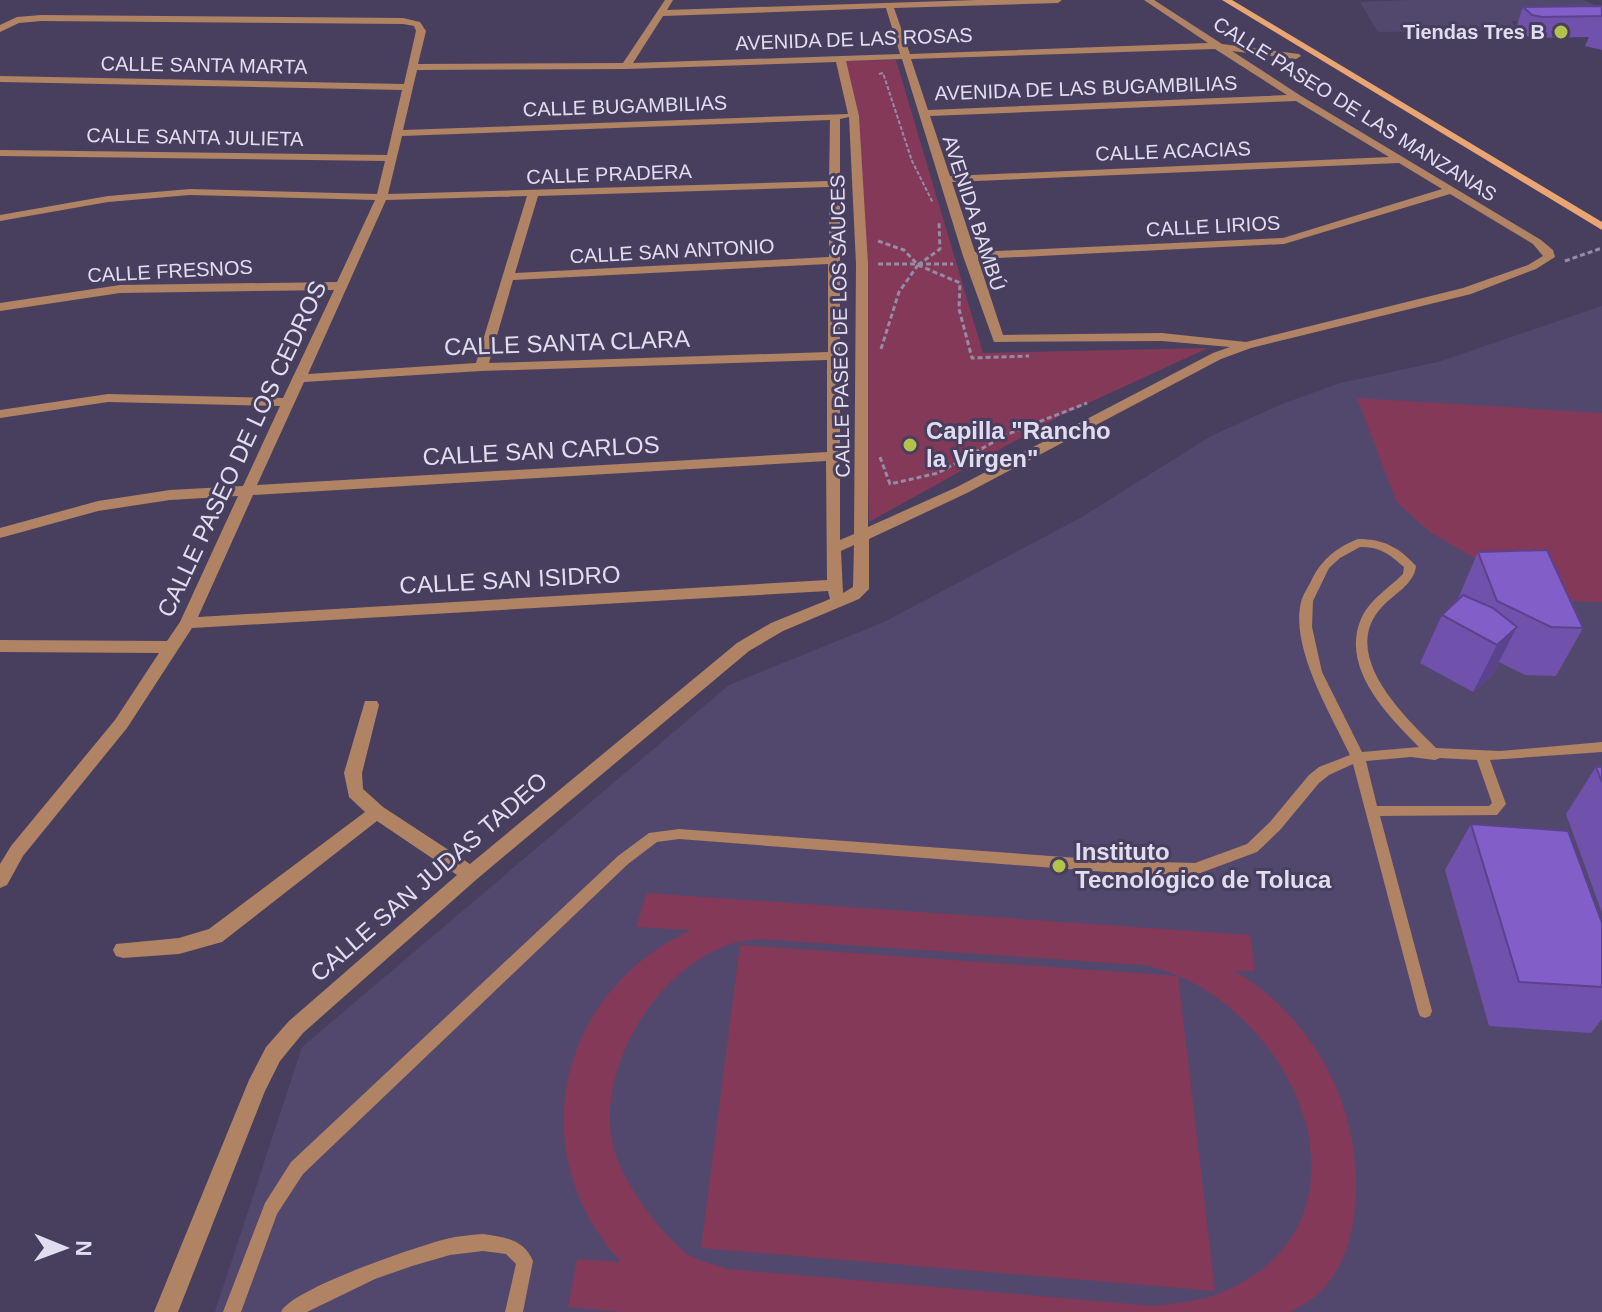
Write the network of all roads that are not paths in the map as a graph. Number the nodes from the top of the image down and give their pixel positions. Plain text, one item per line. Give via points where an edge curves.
1 (669, 0) edge
2 (1058, 0) edge
3 (1148, 0) edge
4 (1226, 0) edge
5 (1241, 0) edge
6 (889, 5) junction
7 (663, 13) junction
8 (0, 29) edge
9 (1215, 46) junction
10 (1318, 51) junction
11 (904, 55) junction
12 (1296, 56) dead end
13 (840, 58) junction
14 (626, 66) junction
15 (414, 67) junction
16 (0, 79) edge
17 (408, 87) junction
18 (1298, 98) junction
19 (923, 113) junction
20 (835, 116) junction
21 (854, 116) junction
22 (396, 133) junction
23 (0, 153) edge
24 (390, 158) junction
25 (1400, 160) junction
26 (947, 179) junction
27 (837, 184) junction
28 (1451, 190) junction
29 (533, 195) junction
30 (382, 197) junction
31 (1602, 215) edge
32 (0, 218) edge
33 (1602, 227) edge
34 (836, 260) junction
35 (970, 260) junction
36 (510, 277) junction
37 (342, 286) junction
38 (0, 307) edge
39 (1247, 345) junction
40 (836, 356) junction
41 (481, 367) junction
42 (299, 378) junction
43 (288, 402) junction
44 (0, 414) edge
45 (836, 456) junction
46 (249, 490) junction
47 (0, 533) edge
48 (864, 536) junction
49 (833, 549) junction
50 (836, 594) junction
51 (857, 594) joint
52 (187, 623) junction
53 (0, 646) edge
54 (173, 647) junction
55 (371, 705) dead end
56 (1602, 747) edge
57 (1435, 755) junction
58 (1482, 756) junction
59 (1358, 757) junction
60 (1372, 811) junction
61 (377, 812) junction
62 (9, 851) edge
63 (471, 874) junction
64 (0, 880) edge
65 (123, 950) dead end
66 (1425, 1011) dead end
67 (166, 1312) edge
68 (232, 1312) edge
69 (290, 1312) edge
70 (514, 1312) edge

1 - 7 street
2 - 6 street
3 - 9 street, CALLE PASEO DE LAS MANZANAS
4 - 10 main road
5 - 10 main road
6 - 7 street
6 - 11 street, AVENIDA BAMBÚ
7 - 14 street
8 - 15 street, CALLE PASEO DE LOS CEDROS via 10,23 70,18 417,24 420,42
9 - 11 street, AVENIDA DE LAS ROSAS
9 - 12 street, AVENIDA DE LAS ROSAS
9 - 18 street, CALLE PASEO DE LAS MANZANAS
10 - 31 main road
10 - 33 main road
11 - 13 street, AVENIDA DE LAS ROSAS
11 - 19 street, AVENIDA BAMBÚ
13 - 14 street, AVENIDA DE LAS ROSAS
13 - 21 street, CALLE PASEO DE LOS SAUCES
14 - 15 street, AVENIDA DE LAS ROSAS
15 - 17 street, CALLE PASEO DE LOS CEDROS
16 - 17 street, CALLE SANTA MARTA
17 - 22 street, CALLE PASEO DE LOS CEDROS
18 - 19 street, AVENIDA DE LAS BUGAMBILIAS
18 - 25 street, CALLE PASEO DE LAS MANZANAS
19 - 26 street, AVENIDA BAMBÚ
20 - 21 street, CALLE BUGAMBILIAS
20 - 22 street, CALLE BUGAMBILIAS
20 - 27 street, CALLE PASEO DE LOS SAUCES
21 - 48 street, CALLE PASEO DE LOS SAUCES via 862,264
22 - 24 street, CALLE PASEO DE LOS CEDROS
23 - 24 street, CALLE SANTA JULIETA
24 - 30 street, CALLE PASEO DE LOS CEDROS
25 - 26 street, CALLE ACACIAS
25 - 28 street, CALLE PASEO DE LAS MANZANAS
26 - 35 street, AVENIDA BAMBÚ
27 - 29 street, CALLE PRADERA
27 - 34 street, CALLE PASEO DE LOS SAUCES
28 - 35 street, CALLE LIRIOS via 1284,241
28 - 39 street, CALLE PASEO DE LAS MANZANAS via 1545,247 1549,257 1467,291
29 - 30 street, CALLE PRADERA
29 - 36 street
30 - 32 street, CALLE PRADERA via 190,192 108,199
30 - 37 street, CALLE PASEO DE LOS CEDROS
34 - 36 street, CALLE SAN ANTONIO
34 - 40 street, CALLE PASEO DE LOS SAUCES
35 - 39 street, AVENIDA BAMBÚ via 998,339 1162,337
36 - 41 street
37 - 38 street, CALLE FRESNOS via 120,289
37 - 42 street, CALLE PASEO DE LOS CEDROS
39 - 48 street via 1175,376
40 - 41 street, CALLE SANTA CLARA
40 - 45 street, CALLE PASEO DE LOS SAUCES
41 - 42 street, CALLE SANTA CLARA
42 - 43 street, CALLE PASEO DE LOS CEDROS
43 - 44 street via 108,398
43 - 46 street, CALLE PASEO DE LOS CEDROS
45 - 46 street, CALLE SAN CARLOS
45 - 49 street, CALLE PASEO DE LOS SAUCES
46 - 47 street, CALLE SAN CARLOS via 123,501
46 - 52 street, CALLE PASEO DE LOS CEDROS
48 - 49 street
48 - 51 street, CALLE PASEO DE LOS SAUCES
49 - 50 street, CALLE PASEO DE LOS SAUCES
50 - 51 street, CALLE SAN JUDAS TADEO
50 - 52 street, CALLE SAN ISIDRO
50 - 63 street, CALLE SAN JUDAS TADEO via 743,647
52 - 54 street, CALLE PASEO DE LOS CEDROS
53 - 54 street
54 - 62 street, CALLE PASEO DE LOS CEDROS via 121,724
55 - 61 street via 353,784
56 - 58 lane
57 - 58 lane
57 - 59 lane
57 - 59 lane via 1381,696 1365,658 1367,620 1411,571 1391,550 1365,542 1324,566 1307,601 1306,627 1316,672
58 - 60 lane via 1499,804 1492,811
59 - 60 lane
59 - 68 lane via 1314,779 1252,848 1195,869 679,834 654,837 623,860 297,1168 271,1209
60 - 66 lane
61 - 63 street
61 - 65 street via 215,936 179,946
62 - 64 street, CALLE PASEO DE LOS CEDROS
63 - 67 street, CALLE SAN JUDAS TADEO via 321,1003 273,1054
69 - 70 lane via 355,1276 397,1261 442,1249 501,1244 517,1249 525,1261

